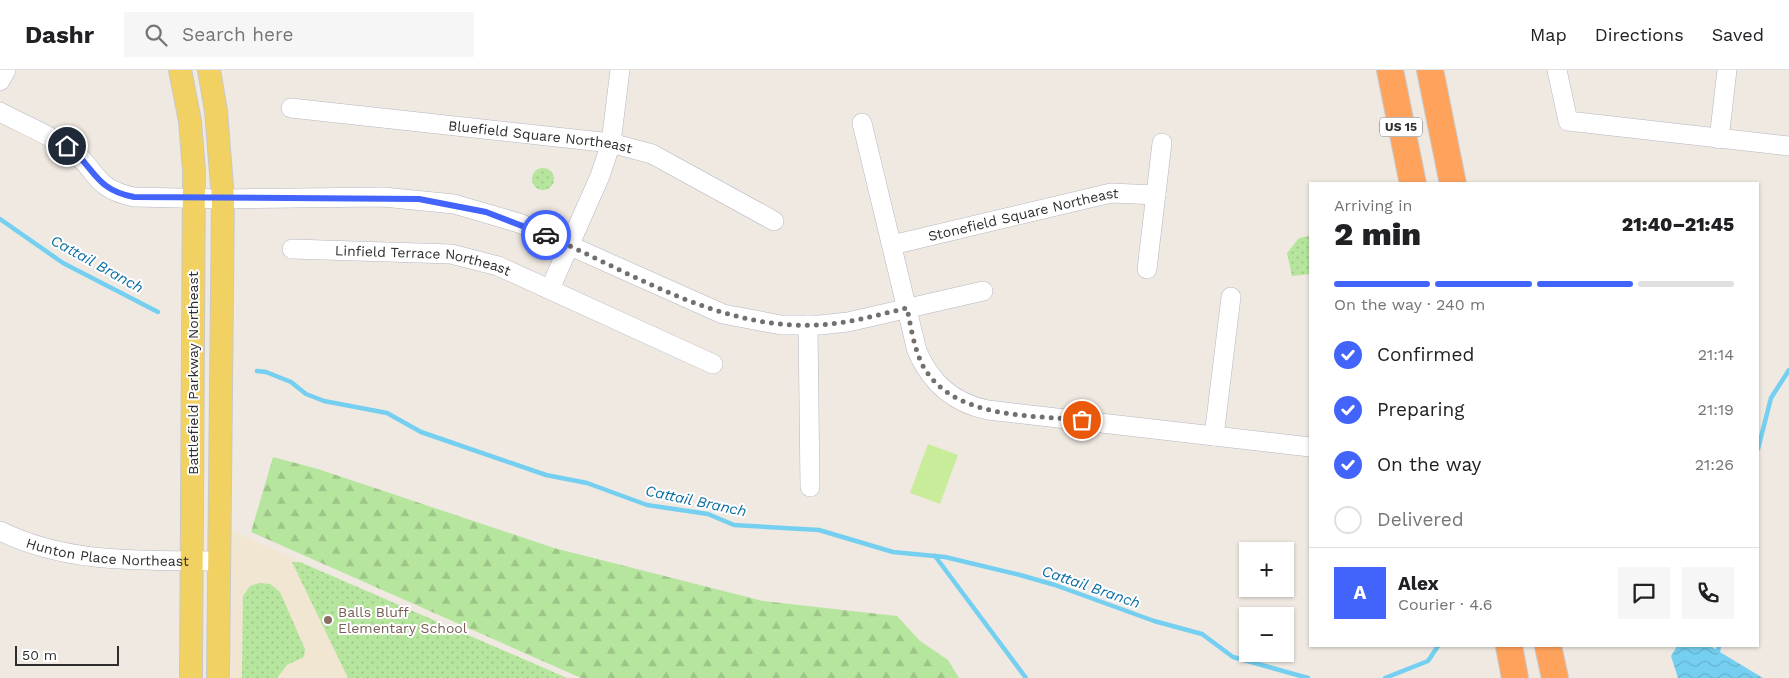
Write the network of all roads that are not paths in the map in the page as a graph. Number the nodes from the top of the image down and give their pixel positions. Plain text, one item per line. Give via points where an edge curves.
1 (6, 70) edge
2 (180, 70) edge
3 (209, 70) edge
4 (620, 70) edge
5 (1390, 70) edge
6 (1430, 70) edge
7 (1556, 70) edge
8 (1727, 70) edge
9 (0, 81) edge
10 (292, 108) dead end
11 (0, 112) edge
12 (862, 123) dead end
13 (1719, 139) junction
14 (611, 142) junction
15 (1162, 143) dead end
16 (1789, 146) edge
17 (1413, 182) edge
18 (1453, 182) edge
19 (1156, 195) junction
20 (194, 198) junction
21 (223, 199) junction
22 (774, 221) dead end
23 (569, 245) junction
24 (892, 245) junction
25 (292, 249) dead end
26 (1147, 269) dead end
27 (550, 289) junction
28 (983, 291) dead end
29 (1231, 296) dead end
30 (907, 308) junction
31 (808, 325) junction
32 (713, 364) dead end
33 (1214, 436) junction
34 (1309, 447) edge
35 (810, 488) dead end
36 (0, 531) edge
37 (192, 561) junction
38 (220, 561) junction
39 (1509, 647) edge
40 (1548, 647) edge
41 (191, 678) edge
42 (218, 678) edge
43 (1516, 678) edge
44 (1555, 678) edge

1 - 9 street
2 - 20 main road, Battlefield Parkway Northeast via 193,148
3 - 21 main road, Battlefield Parkway Northeast via 216,111
4 - 14 street
5 - 17 highway, US 15
6 - 18 highway, US 15
7 - 13 street via 1568,121
8 - 13 street
10 - 14 street, Bluefield Square Northeast
11 - 20 street via 67,146 81,157 96,180 120,194
12 - 24 street
13 - 16 street
14 - 22 street, Bluefield Square Northeast via 652,154
14 - 23 street via 600,176
15 - 19 street
19 - 24 street, Stonefield Square Northeast via 1111,193
19 - 26 street
20 - 21 street
20 - 37 main road, Battlefield Parkway Northeast
21 - 23 street via 419,199 486,212
21 - 38 main road, Battlefield Parkway Northeast
23 - 27 street
23 - 31 street via 724,314 752,321
24 - 30 street
25 - 27 street, Linfield Terrace Northeast via 451,254 498,266
27 - 32 street, Linfield Terrace Northeast
28 - 30 street
29 - 33 street
30 - 31 street via 848,322
30 - 33 street via 924,367 935,382 962,402 988,410
31 - 35 street
33 - 34 street
36 - 37 street, Hunton Place Northeast via 41,548 72,556
37 - 38 street, Hunton Place Northeast
37 - 41 main road, Battlefield Parkway Northeast
38 - 42 main road, Battlefield Parkway Northeast
39 - 43 highway
40 - 44 highway

